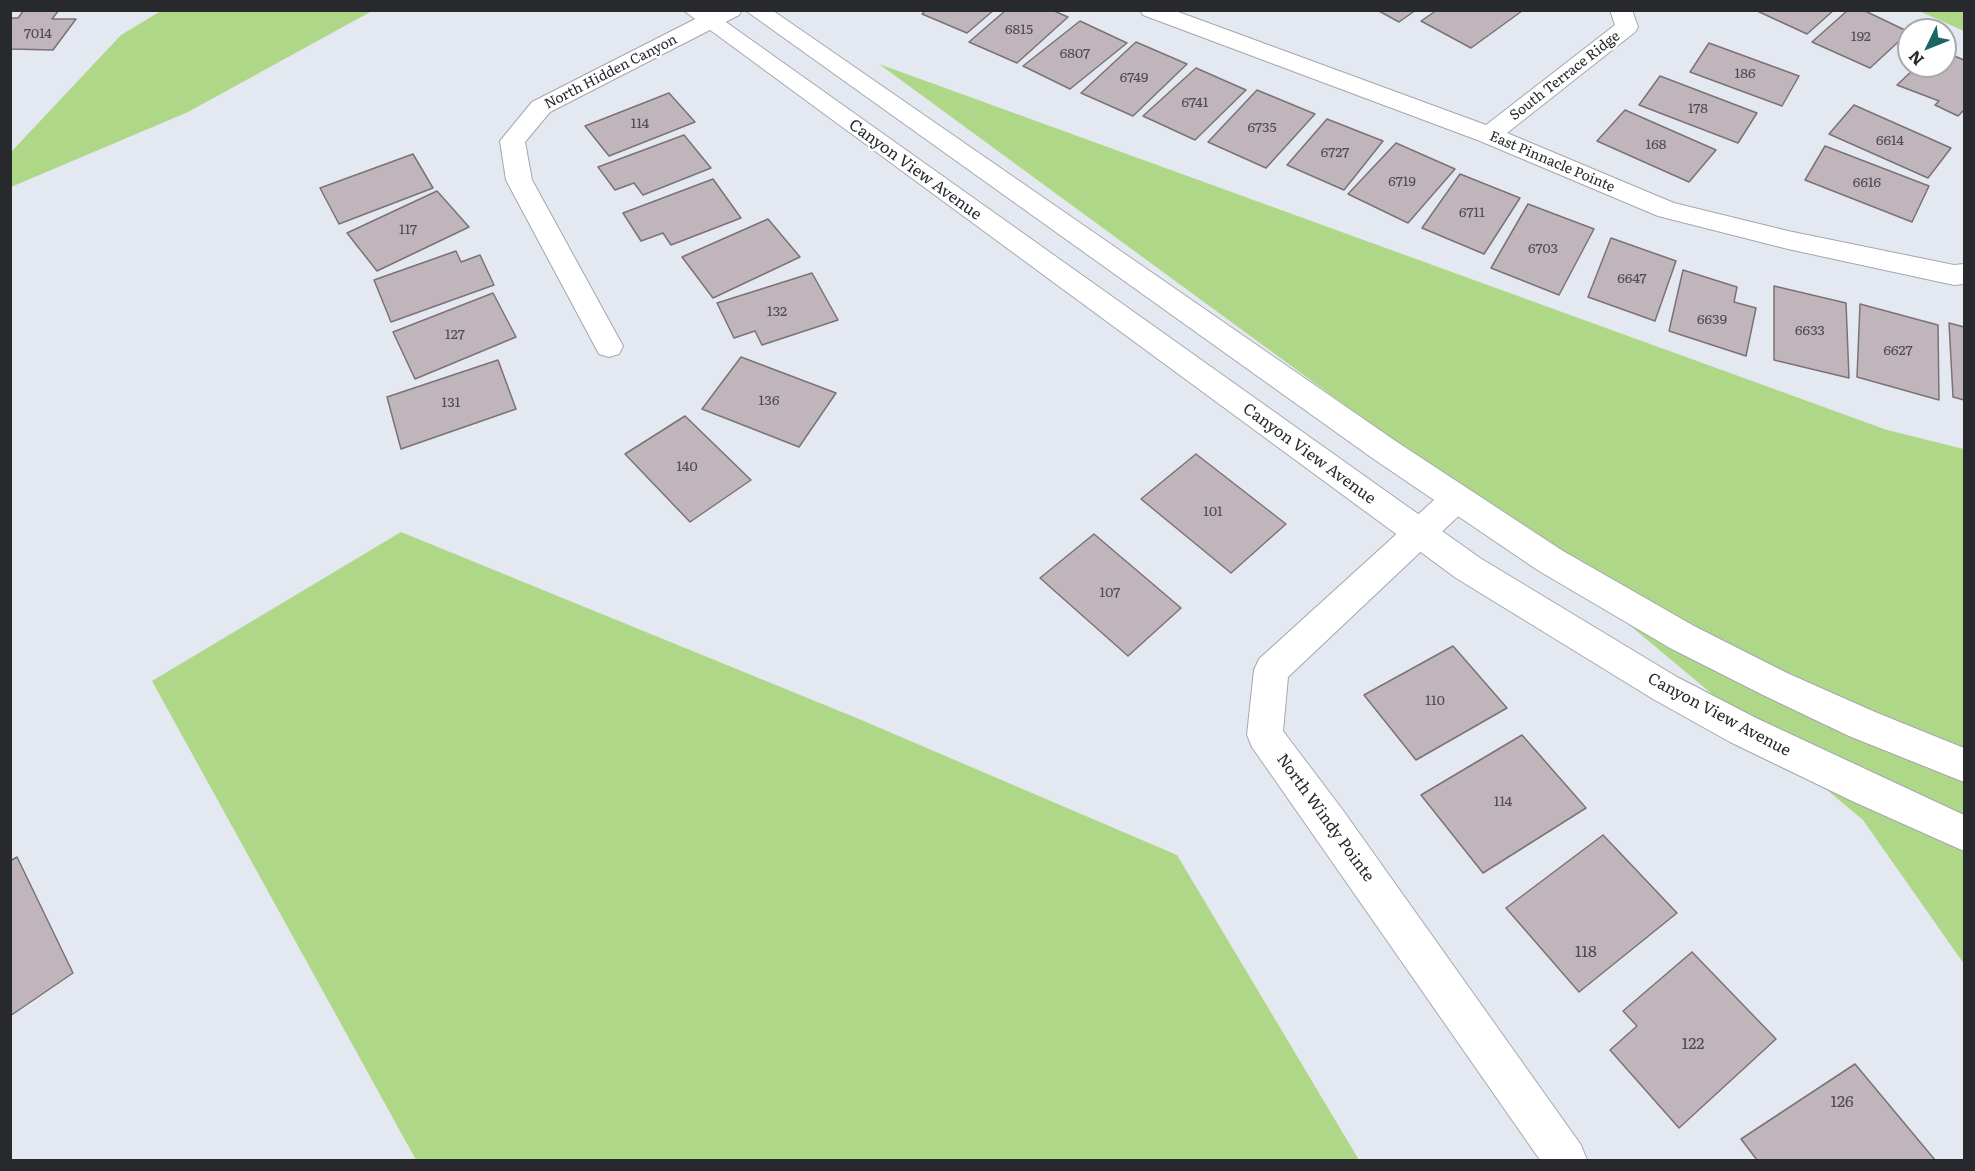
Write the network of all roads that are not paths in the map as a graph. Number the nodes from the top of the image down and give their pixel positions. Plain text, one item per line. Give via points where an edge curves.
1 (756, 10) edge
2 (1151, 10) edge
3 (1621, 10) edge
4 (711, 14) edge
5 (1489, 135) junction
6 (1965, 274) edge
7 (609, 346) dead end
8 (1456, 500) junction
9 (1419, 535) junction
10 (1965, 765) edge
11 (1965, 833) edge
12 (1566, 1161) edge

1 - 8 street
2 - 5 street, East Pinnacle Pointe
3 - 5 street, South Terrace Ridge via 1628,27
4 - 7 street, North Hidden Canyon via 541,107 512,141 519,180
4 - 9 street, Canyon View Avenue
5 - 6 street, East Pinnacle Pointe via 1666,210 1788,240 1954,275
8 - 9 street, North Windy Pointe
8 - 10 street via 1682,637 1862,724
9 - 11 street, Canyon View Avenue via 1665,688 1865,789
9 - 12 street, North Windy Pointe via 1271,670 1265,735

